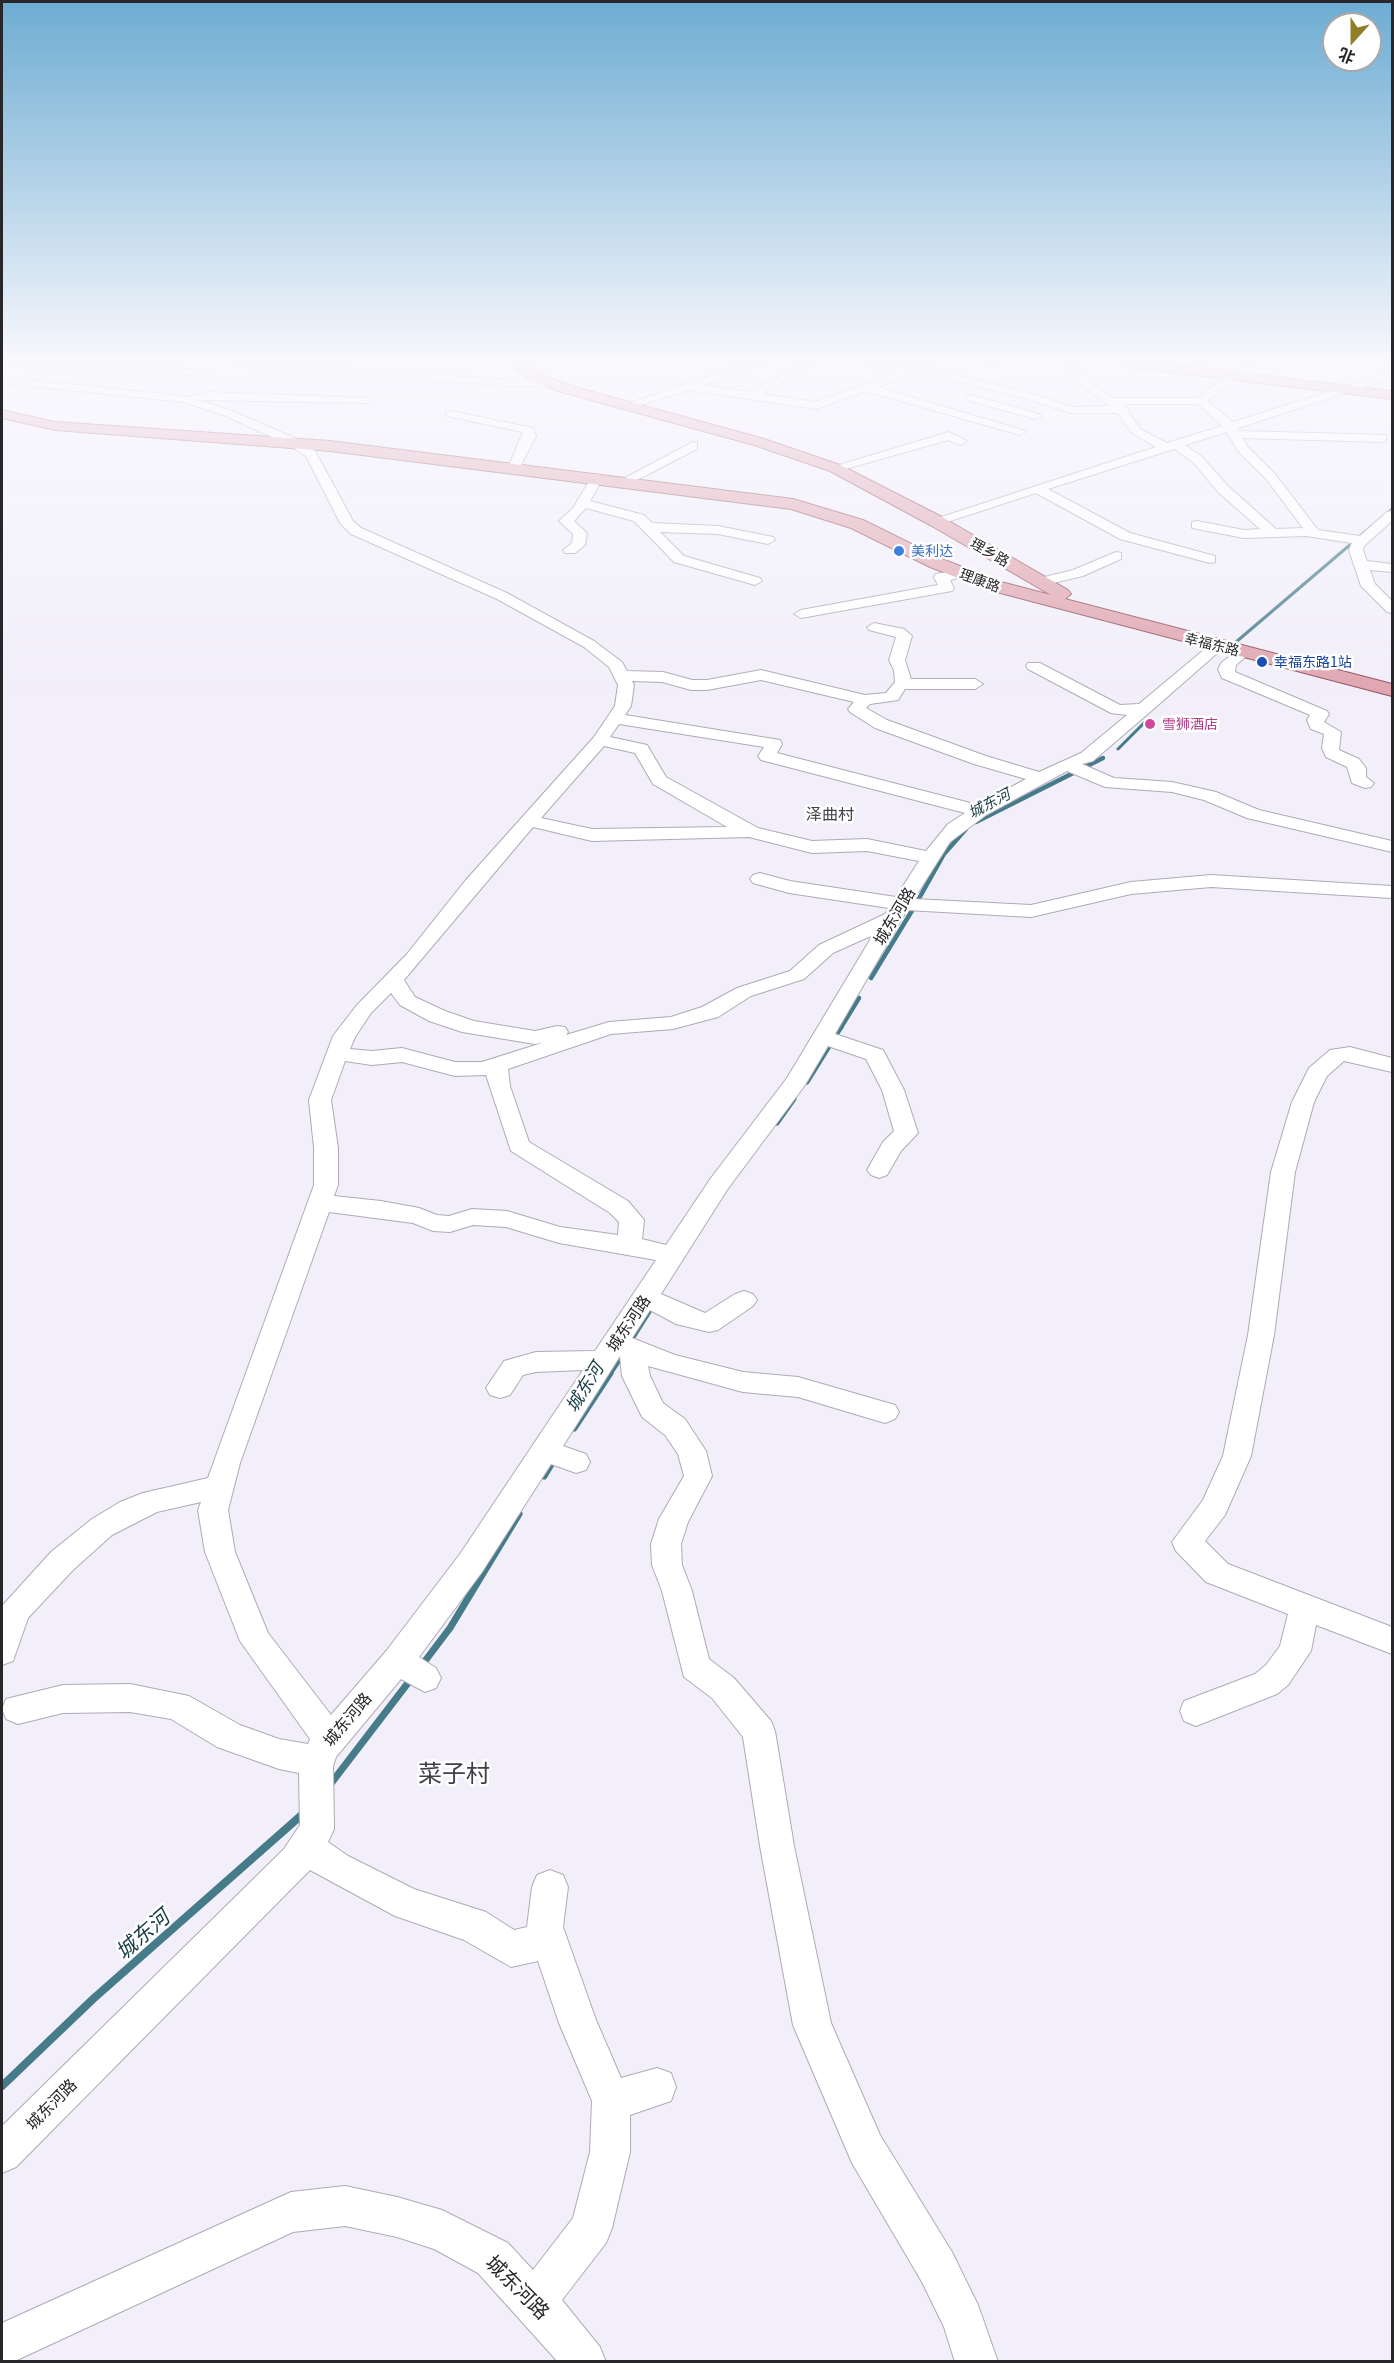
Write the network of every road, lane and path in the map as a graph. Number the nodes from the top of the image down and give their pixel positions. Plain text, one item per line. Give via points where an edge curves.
1 (322, 474) edge
2 (566, 474) edge
3 (638, 474) edge
4 (847, 474) edge
5 (1084, 474) edge
6 (1210, 474) edge
7 (1268, 474) edge
8 (597, 478) junction
9 (623, 482) junction
10 (1038, 489) junction
11 (1392, 499) edge
12 (582, 503) junction
13 (1392, 515) edge
14 (936, 521) junction
15 (1197, 525) dead end
16 (647, 526) junction
17 (1271, 532) junction
18 (1313, 532) junction
19 (1355, 539) junction
20 (768, 540) dead end
21 (570, 550) dead end
22 (1116, 556) dead end
23 (1210, 559) dead end
24 (1360, 565) junction
25 (1392, 568) edge
26 (962, 573) junction
27 (755, 581) dead end
28 (1042, 589) junction
29 (1392, 609) edge
30 (801, 614) dead end
31 (874, 627) dead end
32 (1217, 646) junction
33 (1243, 652) junction
34 (1034, 666) dead end
35 (623, 676) junction
36 (903, 684) junction
37 (975, 684) dead end
38 (1392, 690) edge
39 (865, 700) junction
40 (1144, 709) junction
41 (615, 718) junction
42 (600, 740) junction
43 (1073, 768) junction
44 (1041, 778) junction
45 (1365, 783) dead end
46 (980, 811) junction
47 (530, 820) junction
48 (752, 832) junction
49 (1392, 846) edge
50 (930, 858) junction
51 (760, 879) dead end
52 (1392, 892) edge
53 (907, 908) junction
54 (394, 981) junction
55 (609, 1028) junction
56 (831, 1040) junction
57 (338, 1054) junction
58 (496, 1065) junction
59 (1392, 1065) edge
60 (879, 1170) dead end
61 (321, 1203) junction
62 (629, 1245) junction
63 (672, 1255) junction
64 (744, 1300) dead end
65 (654, 1302) junction
66 (619, 1350) junction
67 (500, 1388) dead end
68 (885, 1412) dead end
69 (544, 1450) junction
70 (576, 1462) dead end
71 (218, 1487) junction
72 (1305, 1607) junction
73 (1392, 1641) edge
74 (2, 1651) edge
75 (18, 1709) dead end
76 (1196, 1711) dead end
77 (323, 1749) junction
78 (306, 1847) junction
79 (550, 1887) dead end
80 (550, 1940) junction
81 (657, 2087) dead end
82 (611, 2101) junction
83 (2, 2153) edge
84 (534, 2302) junction
85 (2, 2345) edge
86 (585, 2361) edge
87 (977, 2361) edge

1 - 35 street via 347,523 356,531 526,608 603,653
2 - 8 main road, 理康路
3 - 9 street
4 - 14 main road, 理乡路
5 - 10 street
6 - 17 street
7 - 18 street
8 - 9 main road, 理康路
8 - 12 street
9 - 26 main road, 理康路 via 762,499 815,510 874,531
10 - 14 street
10 - 23 street via 1125,536
11 - 19 street
12 - 16 street via 639,518
12 - 21 street via 566,521 580,533 578,545
13 - 19 street
14 - 28 main road, 理乡路
15 - 17 street via 1244,534
16 - 20 street via 718,530
16 - 27 street via 679,559
17 - 18 street
18 - 19 street
19 - 24 street
22 - 28 street
24 - 25 street
24 - 29 street via 1372,592
26 - 28 main road, 理康路
26 - 30 street via 941,577 947,588
28 - 32 main road, 幸福东路 via 1089,612
31 - 36 street via 904,636 897,660
32 - 33 main road, 幸福东路
32 - 40 street, 城东河路
33 - 38 main road, 幸福东路
33 - 45 street via 1230,662 1227,675 1322,714 1315,720 1317,725 1333,732 1332,753 1353,764 1358,779
34 - 40 street via 1117,710
35 - 39 street via 663,677 690,685 707,685 761,675
35 - 41 street via 626,700
36 - 37 street
36 - 39 street via 892,698
39 - 44 street via 856,709 881,724
40 - 43 street, 城东河路
41 - 42 street
41 - 46 street via 774,744 767,756
42 - 47 street
42 - 48 street via 641,749 659,780
43 - 44 street, 城东河路
43 - 49 street via 1121,785 1172,787 1210,796 1253,814
44 - 46 street, 城东河路
46 - 50 street, 城东河路 via 954,828
47 - 48 street via 592,835
47 - 54 street
48 - 50 street via 812,847 867,845
50 - 53 street, 城东河路
51 - 53 street
52 - 53 street via 1211,881 1131,888 1031,911
53 - 55 street via 826,948 796,975 744,992 710,1012 673,1023
53 - 56 street, 城东河路
54 - 55 street via 407,1001 470,1027 535,1038 598,1018
54 - 57 street via 364,1009 344,1036
55 - 58 street
56 - 60 street via 875,1056 893,1090 906,1133 891,1147
56 - 63 street, 城东河路 via 719,1184
57 - 58 street via 372,1058 402,1055 455,1069
57 - 61 street via 320,1100 326,1164
58 - 62 street via 519,1146 619,1207 632,1220
59 - 72 street via 1350,1054 1338,1055 1317,1073 1303,1102 1283,1172 1261,1335 1237,1456 1215,1507 1187,1542 1216,1572
61 - 62 street via 381,1209 419,1216 433,1223 450,1224 472,1217 507,1219 560,1235
61 - 71 street
62 - 63 street
63 - 65 street, 城东河路
64 - 65 street via 709,1323
65 - 66 street, 城东河路
66 - 67 street via 581,1360 536,1362 514,1368
66 - 68 street via 733,1379 798,1388
66 - 69 street, 城东河路
66 - 87 street via 652,1410 675,1427 692,1451 698,1476 674,1519 666,1544 667,1565 695,1667 723,1688 759,1731 812,2025 866,2149 937,2268 963,2320
69 - 70 street
69 - 77 street, 城东河路 via 471,1563 411,1668
71 - 74 street via 153,1501 102,1527 62,1561 10,1618
71 - 77 street via 213,1510 215,1527 239,1606 256,1641
72 - 73 street
72 - 76 street via 1295,1651 1277,1675 1266,1684
75 - 77 street via 63,1700 130,1698 177,1706 229,1736 279,1754
77 - 78 street, 城东河路 via 317,1829
78 - 80 street via 336,1868 408,1904 473,1925 511,1949
78 - 83 street, 城东河路
79 - 80 street via 545,1927
80 - 82 street via 578,2023
81 - 82 street
82 - 84 street via 610,2152 591,2228
84 - 85 street, 城东河路 via 493,2258 442,2231 345,2206 291,2212
84 - 86 street, 城东河路

